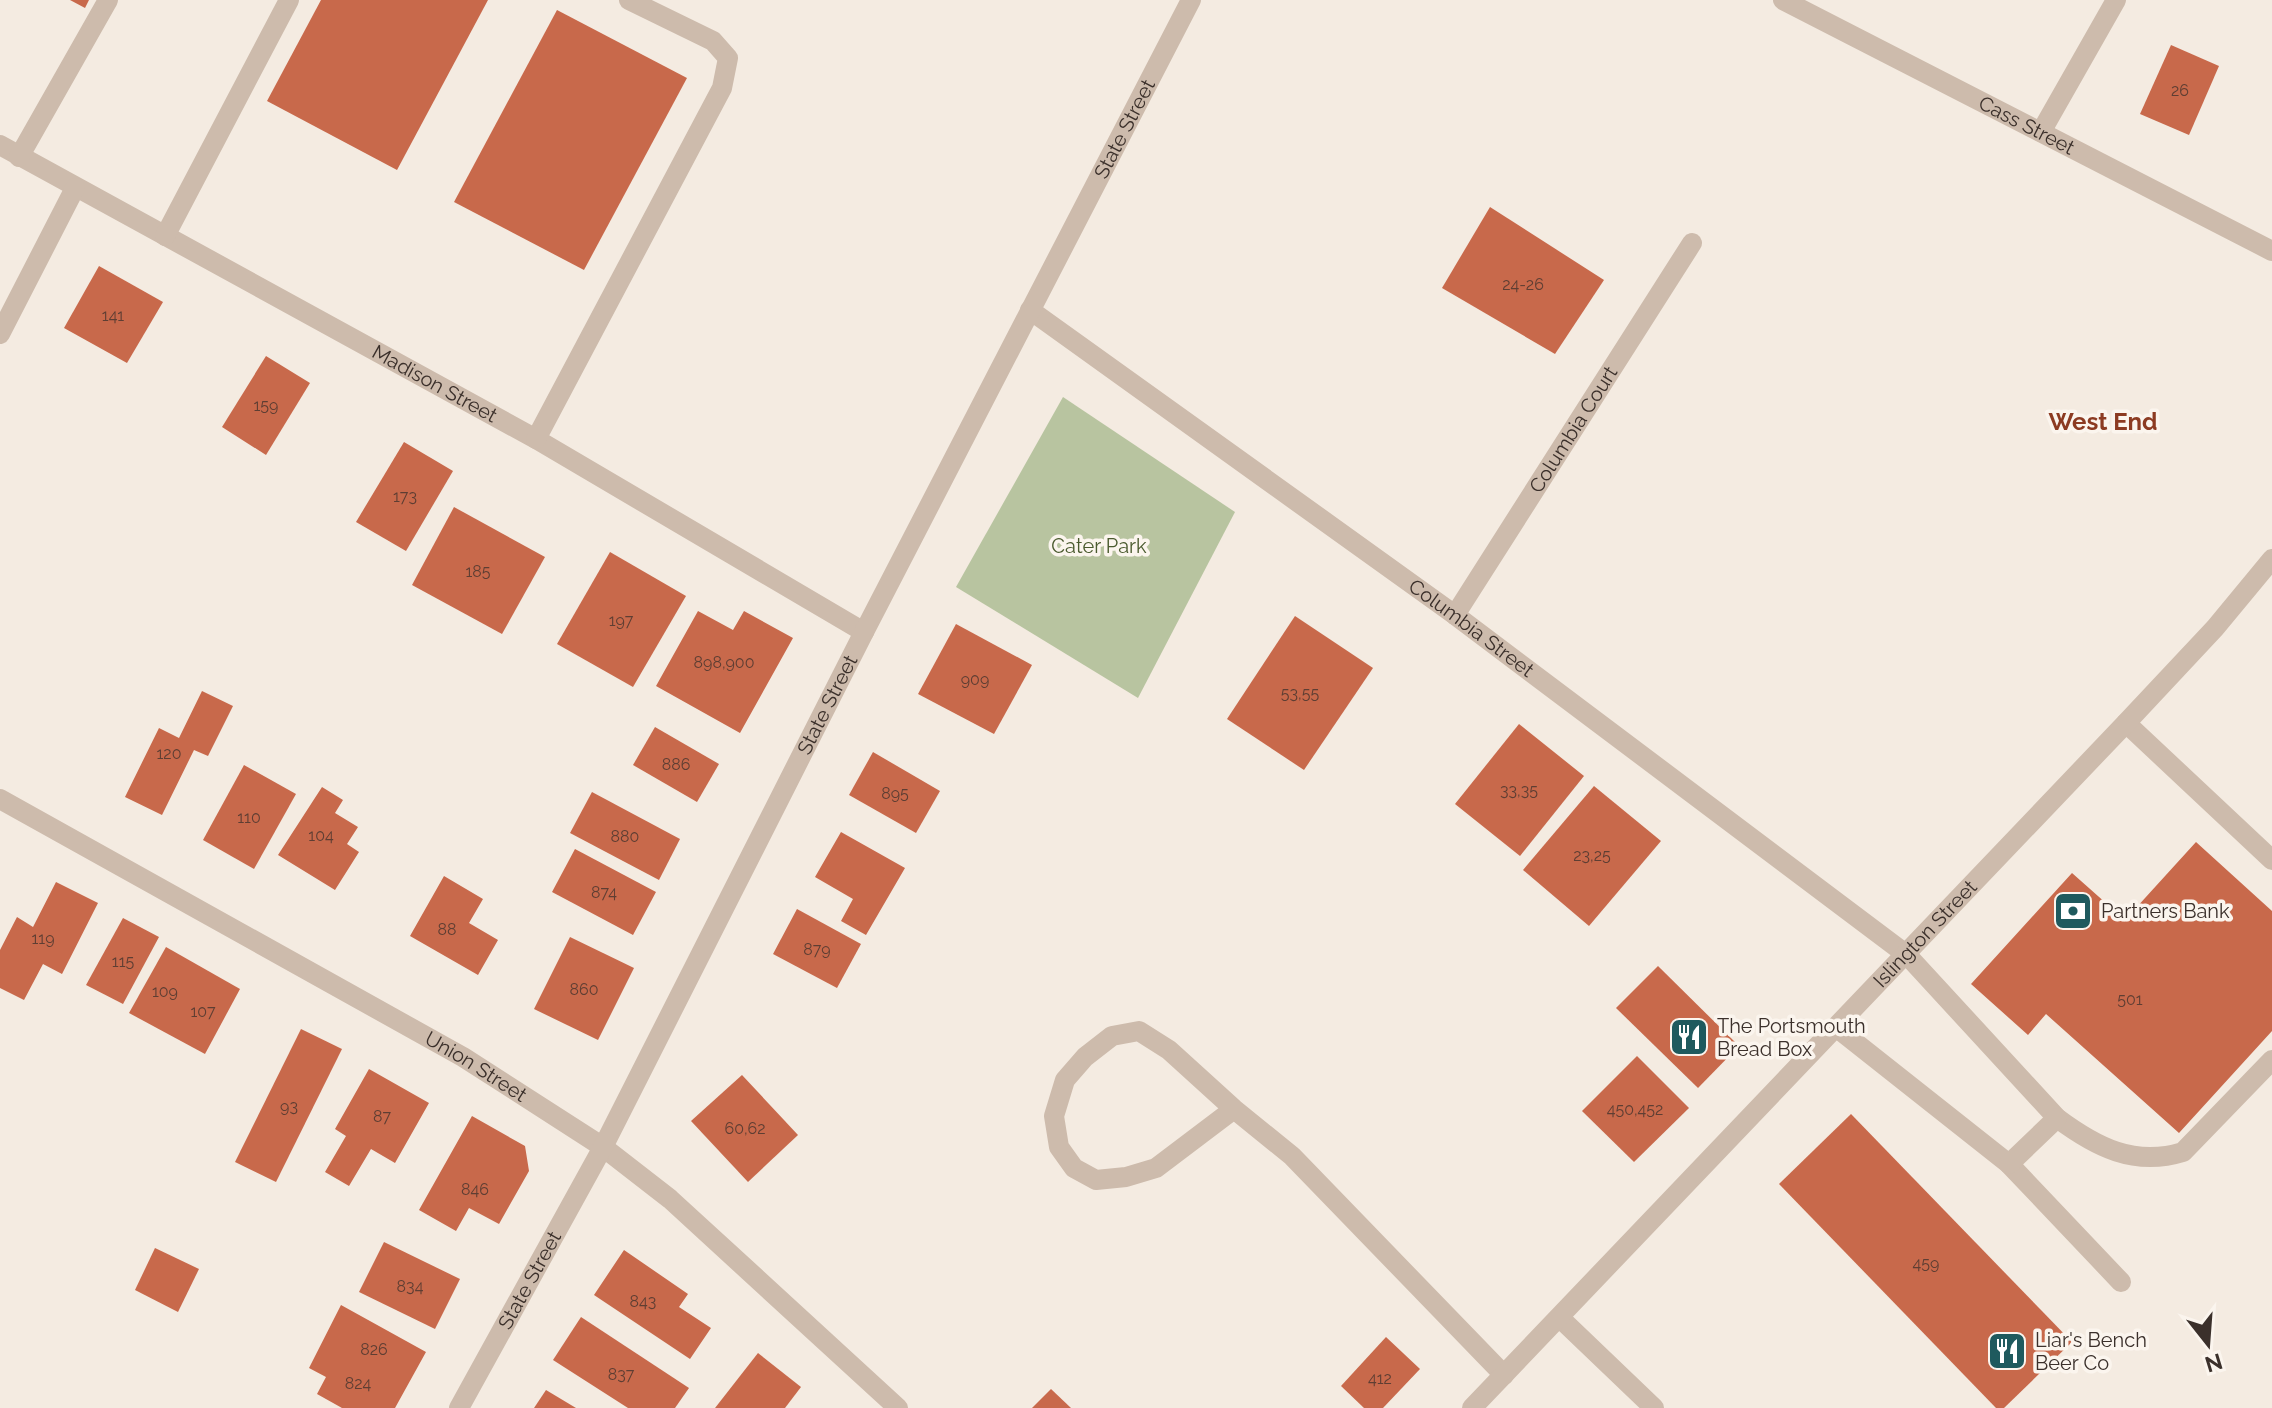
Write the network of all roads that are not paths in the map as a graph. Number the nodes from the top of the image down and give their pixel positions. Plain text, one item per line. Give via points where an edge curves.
1 (108, 0) edge
2 (289, 0) edge
3 (629, 0) edge
4 (1191, 0) edge
5 (1783, 0) edge
6 (2116, 0) edge
7 (2041, 132) junction
8 (0, 145) edge
9 (19, 157) junction
10 (75, 188) junction
11 (165, 236) junction
12 (1692, 243) dead end
13 (2272, 251) edge
14 (1030, 310) junction
15 (0, 334) edge
16 (536, 439) junction
17 (2272, 559) edge
18 (1455, 615) junction
19 (864, 632) junction
20 (2126, 723) junction
21 (0, 799) edge
22 (2272, 860) edge
23 (1907, 955) junction
24 (1837, 1028) junction
25 (2272, 1060) edge
26 (1234, 1109) junction
27 (2057, 1118) junction
28 (603, 1147) junction
29 (2009, 1164) junction
30 (2121, 1282) dead end
31 (1560, 1318) junction
32 (1504, 1375) junction
33 (459, 1408) edge
34 (898, 1408) edge
35 (1472, 1408) edge
36 (1654, 1408) edge

1 - 9 street
2 - 11 street
3 - 16 street via 713,41 728,58 722,88
4 - 14 street, State Street
5 - 7 street, Cass Street
6 - 7 street
7 - 13 street, Cass Street
8 - 9 street, Madison Street
9 - 10 street, Madison Street
10 - 11 street, Madison Street
10 - 15 street
11 - 16 street, Madison Street
12 - 18 street, Columbia Court
14 - 18 street, Columbia Street
14 - 19 street, State Street
16 - 19 street, Madison Street
17 - 20 street, Islington Street
18 - 23 street, Columbia Street
19 - 28 street, State Street
20 - 22 street
20 - 23 street, Islington Street
21 - 28 street, Union Street via 463,1057
23 - 24 street, Islington Street
23 - 27 street, Columbia Street
24 - 29 street
24 - 31 street, Islington Street
25 - 27 street, Columbia Street via 2183,1152 2164,1158 2115,1151 2083,1138
26 - 26 street via 1169,1050 1139,1031 1112,1036 1085,1057 1065,1080 1054,1116 1059,1147 1074,1168 1096,1180 1156,1168
26 - 32 street via 1292,1156
27 - 29 street
28 - 33 street, State Street
28 - 34 street, Union Street via 670,1199
29 - 30 street
31 - 32 street, Islington Street
31 - 36 street
32 - 35 street, Islington Street

